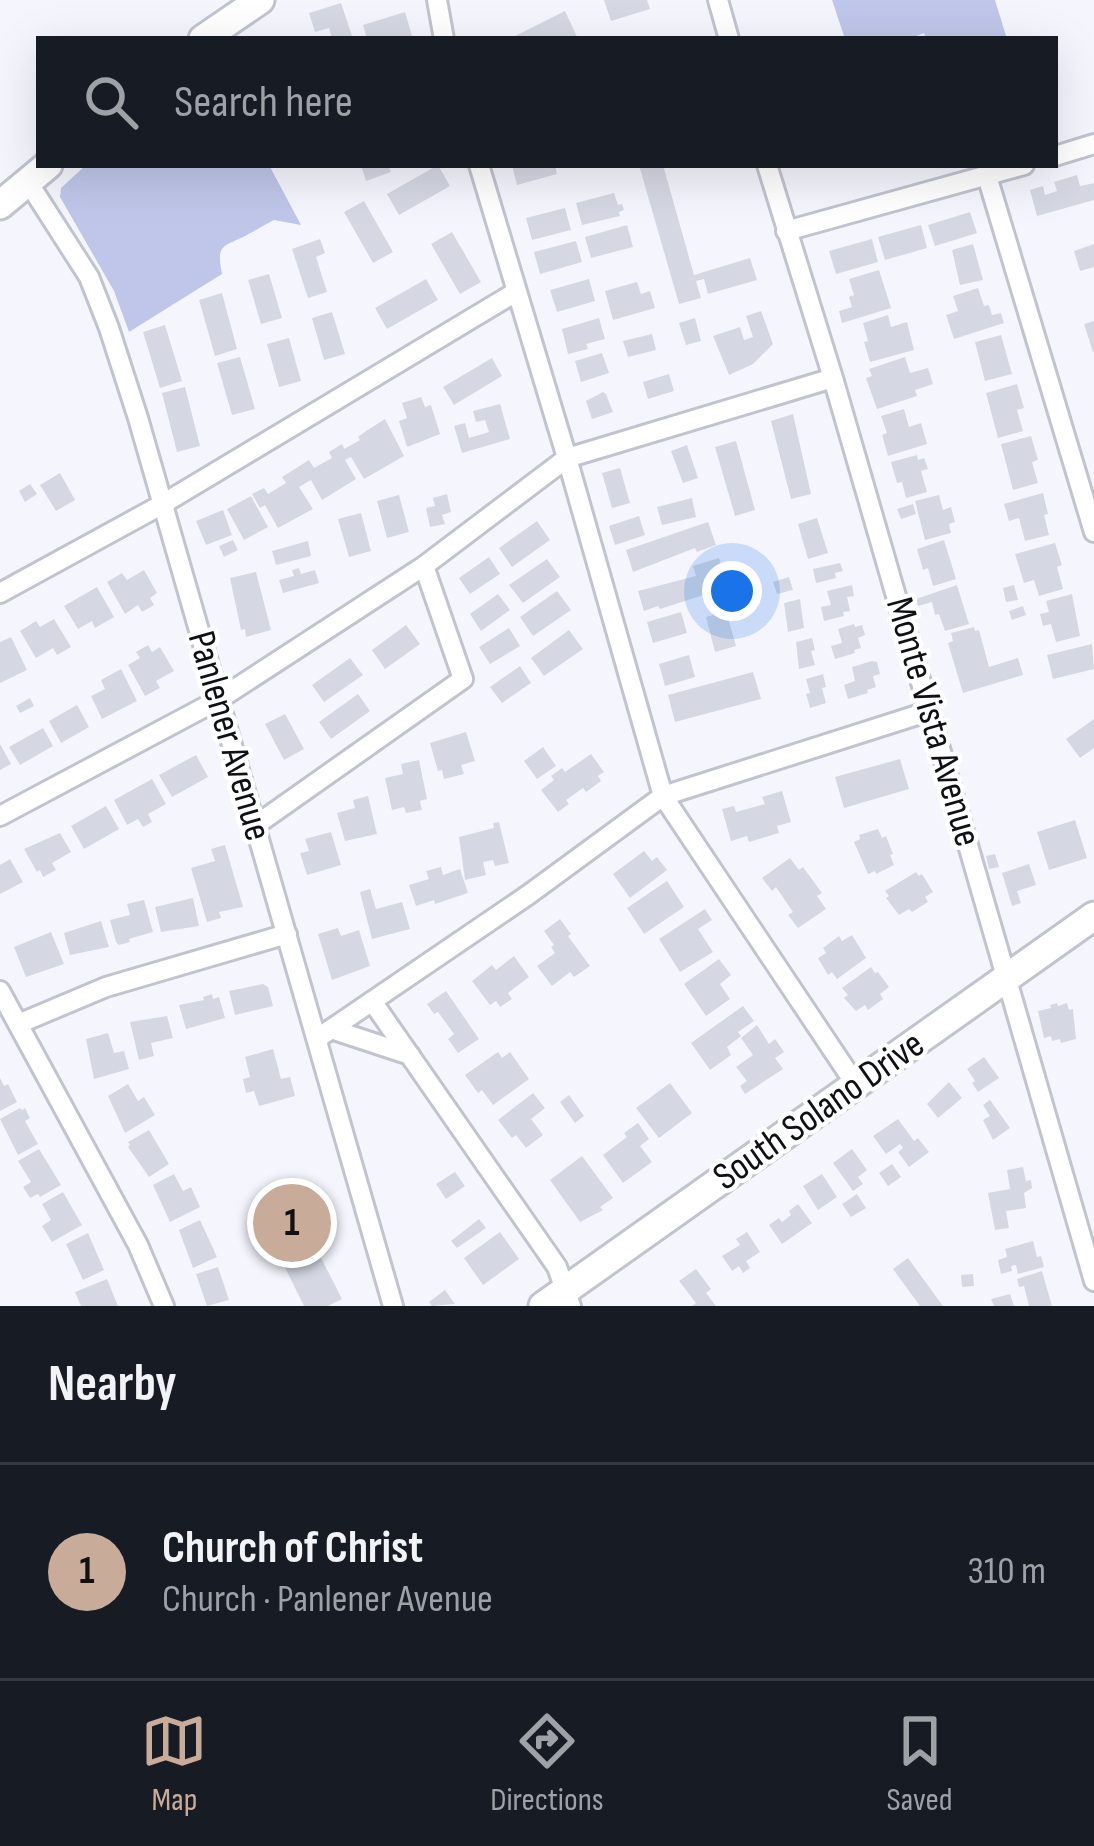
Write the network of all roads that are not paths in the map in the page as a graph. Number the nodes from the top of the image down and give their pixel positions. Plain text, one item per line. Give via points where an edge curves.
1 (437, 0) edge
2 (718, 0) edge
3 (249, 3) edge
4 (207, 36) edge
5 (443, 36) edge
6 (728, 36) edge
7 (1094, 144) edge
8 (1058, 155) edge
9 (480, 168) edge
10 (767, 168) edge
11 (1014, 168) edge
12 (38, 173) edge
13 (987, 176) junction
14 (0, 205) edge
15 (786, 231) junction
16 (516, 292) junction
17 (833, 378) junction
18 (567, 458) junction
19 (161, 505) junction
20 (1090, 507) edge
21 (1094, 532) edge
22 (424, 566) junction
23 (0, 592) edge
24 (218, 700) junction
25 (930, 712) junction
26 (663, 796) junction
27 (0, 816) edge
28 (256, 825) junction
29 (1094, 916) edge
30 (287, 934) junction
31 (1006, 979) junction
32 (0, 991) edge
33 (372, 1001) junction
34 (18, 1024) junction
35 (324, 1034) junction
36 (410, 1055) junction
37 (856, 1084) junction
38 (1094, 1281) edge
39 (560, 1301) edge
40 (164, 1306) edge
41 (393, 1306) edge

1 - 5 street
2 - 6 street
3 - 4 street
7 - 8 street
9 - 16 street
10 - 15 street, Monte Vista Avenue
11 - 13 street
12 - 14 street
12 - 19 street, Panlener Avenue via 96,293
13 - 15 street
13 - 20 street
15 - 17 street, Monte Vista Avenue
16 - 18 street
16 - 19 street
17 - 18 street
17 - 25 street, Monte Vista Avenue
18 - 22 street
18 - 26 street
19 - 23 street
19 - 24 street, Panlener Avenue
20 - 21 street
22 - 24 street
22 - 28 street via 463,679
24 - 27 street
24 - 28 street, Panlener Avenue
25 - 26 street
25 - 31 street, Monte Vista Avenue
26 - 33 street
26 - 37 street
28 - 30 street, Panlener Avenue
29 - 31 street, South Solano Drive
30 - 34 street via 106,987
30 - 35 street, Panlener Avenue
31 - 37 street, South Solano Drive
31 - 38 street, Monte Vista Avenue
32 - 34 street
33 - 35 street
33 - 36 street
34 - 40 street
35 - 36 street
35 - 41 street, Panlener Avenue
36 - 39 street via 557,1267
37 - 39 street, South Solano Drive

